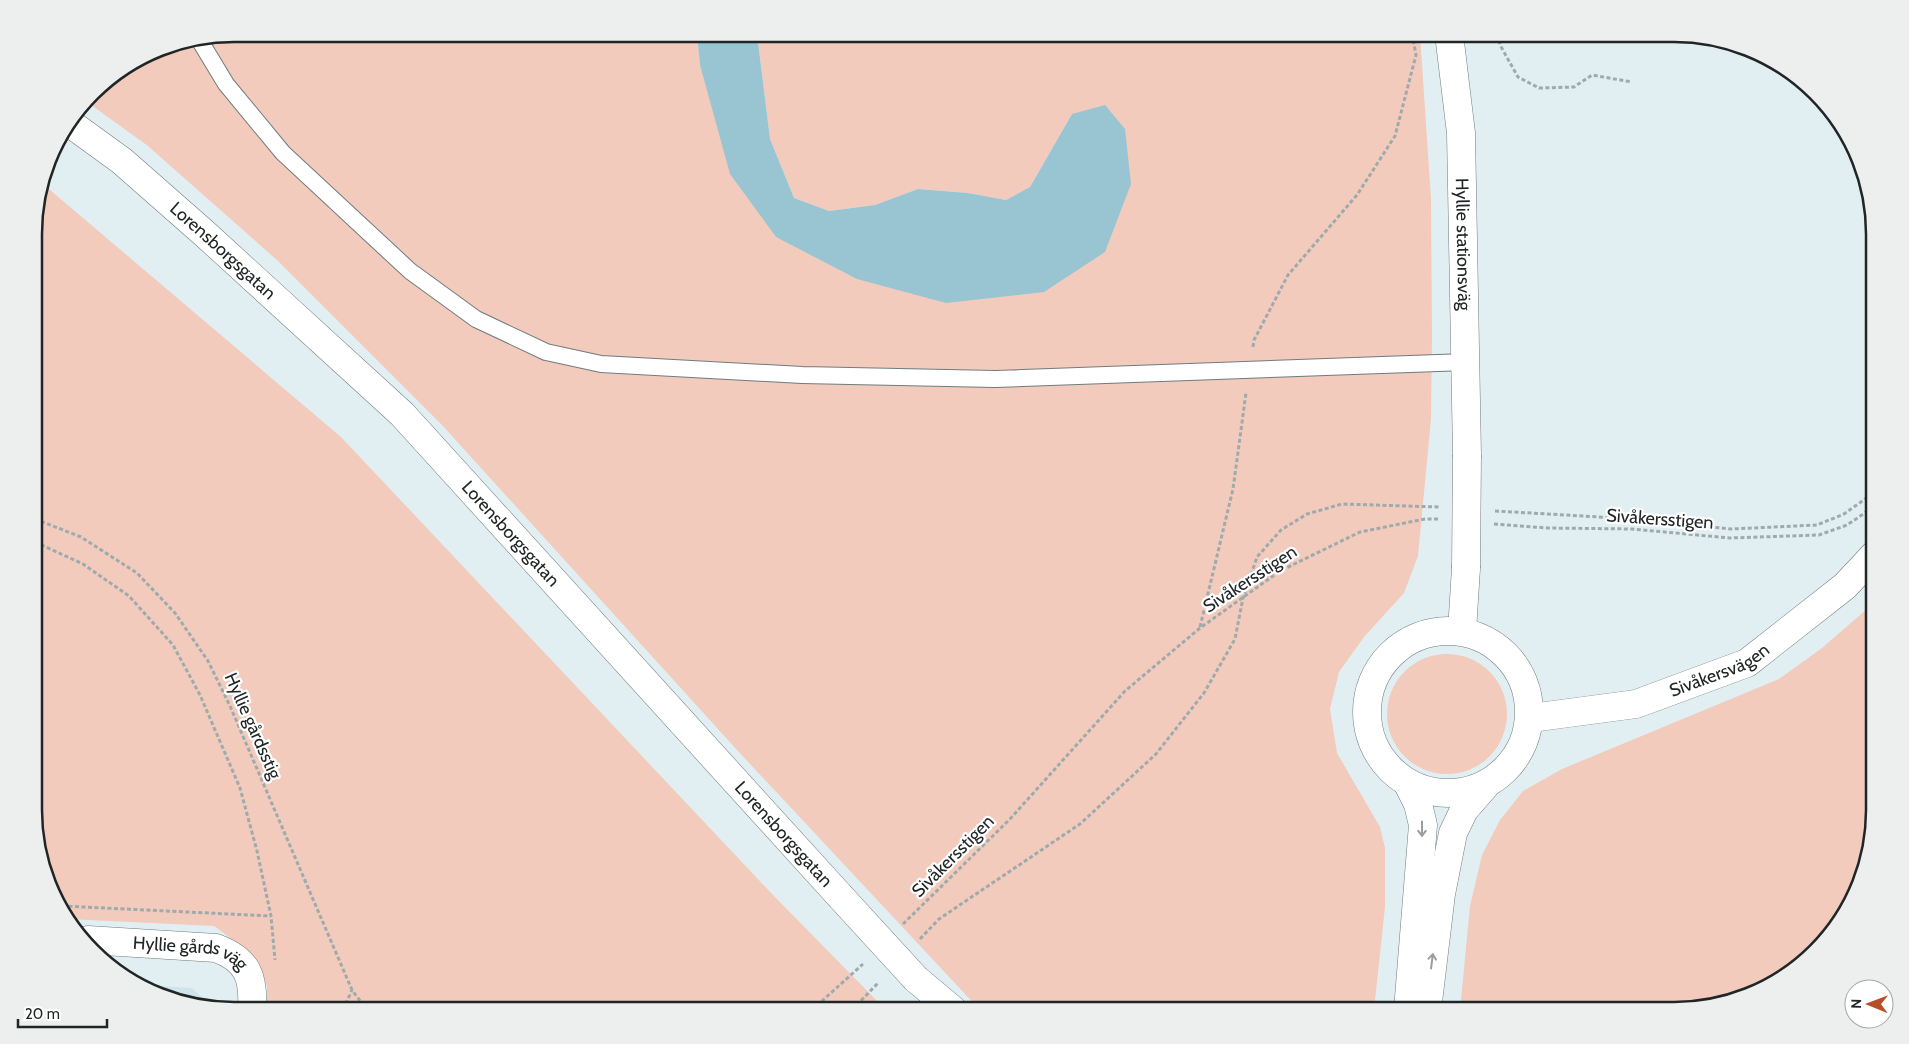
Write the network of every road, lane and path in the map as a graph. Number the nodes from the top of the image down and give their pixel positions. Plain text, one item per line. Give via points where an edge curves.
1 (1414, 42) edge
2 (1450, 42) edge
3 (1499, 42) edge
4 (202, 45) edge
5 (1632, 82) dead end
6 (75, 127) edge
7 (1466, 362) junction
8 (1249, 370) junction
9 (1866, 498) edge
10 (1441, 507) dead end
11 (1490, 510) dead end
12 (1866, 512) edge
13 (1444, 520) dead end
14 (42, 522) edge
15 (1491, 524) dead end
16 (42, 545) edge
17 (1866, 564) edge
18 (1243, 598) junction
19 (1200, 628) junction
20 (1462, 631) junction
21 (1530, 718) junction
22 (1408, 784) junction
23 (1485, 786) junction
24 (68, 906) edge
25 (271, 916) junction
26 (902, 926) dead end
27 (920, 939) dead end
28 (94, 940) edge
29 (869, 958) dead end
30 (275, 967) dead end
31 (881, 979) dead end
32 (916, 979) junction
33 (352, 990) junction
34 (253, 1002) edge
35 (347, 1002) edge
36 (361, 1002) edge
37 (821, 1002) edge
38 (859, 1002) edge
39 (935, 1002) edge
40 (943, 1002) edge
41 (1409, 1002) edge
42 (1428, 1002) edge

1 - 8 path via 1416,55 1395,136 1357,195 1288,275 1254,340
2 - 7 street, Hyllie stationsväg via 1461,133
3 - 5 path via 1518,77 1539,88 1574,87 1592,75
4 - 8 lane via 226,84 283,153 410,271 476,319 546,352 601,364 802,375 995,379
6 - 32 street, Lorensborgsgatan, bridge via 122,162 206,234 402,414
7 - 8 lane
7 - 20 street, Hyllie stationsväg, bridge via 1466,568
8 - 19 path via 1233,489
9 - 11 path via 1844,514 1817,525 1731,529 1634,518
10 - 18 path via 1342,504 1307,514 1281,530 1257,557
12 - 15 path, Sivåkersstigen via 1847,525 1818,535 1730,538 1632,529
13 - 18 path, Sivåkersstigen via 1425,518 1360,532 1280,571
14 - 33 path, Hyllie gårdsstig via 80,537 137,573 175,613 208,661
16 - 25 path via 83,564 129,596 173,645 200,695 240,788 258,851
17 - 21 street, Sivåkersvägen via 1845,586 1747,663 1636,704
18 - 19 path, Sivåkersstigen
18 - 27 path via 1235,639 1204,693 1156,754 1080,824 939,920
19 - 26 path, Sivåkersstigen via 1125,691 1010,819
20 - 21 street via 1493,643 1519,670 1528,690
20 - 22 street via 1432,631 1398,647 1379,668 1367,699 1368,731 1374,747 1395,775
21 - 23 street via 1522,749 1504,772
22 - 23 street via 1445,794
22 -> 41 street via 1418,804 1423,825
42 -> 23 street via 1441,894 1453,833 1464,810
24 - 25 path
25 - 30 path
28 - 34 street, Hyllie gårds väg via 216,948 232,954 244,964 251,980
29 - 37 path
31 - 38 path
32 - 39 street, Lorensborgsgatan
32 - 40 street, Lorensborgsgatan
33 - 35 path
33 - 36 path, Hyllie gårdsstig

